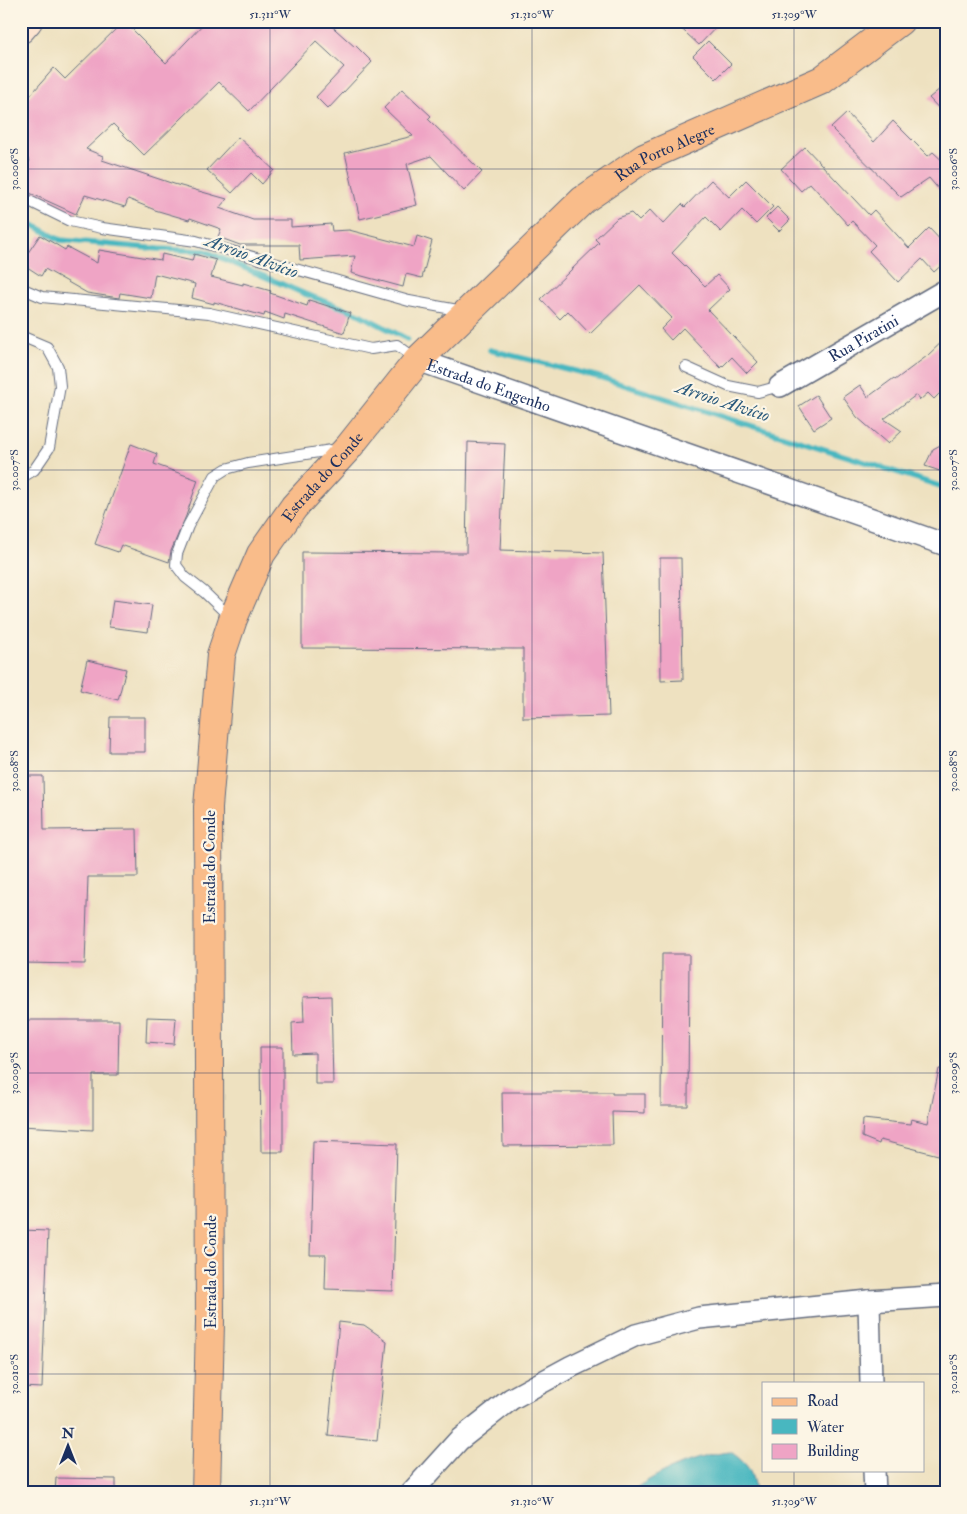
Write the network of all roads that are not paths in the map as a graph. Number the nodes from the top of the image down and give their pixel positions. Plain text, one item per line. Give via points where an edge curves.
1 (28, 21) edge
2 (900, 21) edge
3 (21, 29) edge
4 (21, 196) edge
5 (21, 288) edge
6 (946, 290) edge
7 (463, 318) junction
8 (21, 336) edge
9 (418, 360) junction
10 (686, 366) dead end
11 (780, 386) joint
12 (348, 448) junction
13 (21, 478) edge
14 (946, 545) edge
15 (233, 619) junction
16 (946, 1296) edge
17 (869, 1301) junction
18 (871, 1382) edge
19 (874, 1472) edge
20 (206, 1493) edge
21 (411, 1493) edge
22 (874, 1493) edge

1 - 3 main road
2 - 7 main road, Rua Porto Alegre via 822,80 644,158 583,200
4 - 7 lane via 70,221 196,241
5 - 9 lane, Estrada do Engenho via 42,297 209,313 371,349 397,345
6 - 11 street, Rua Piratini
7 - 9 main road, Estrada do Conde
8 - 13 lane via 47,347 58,366 60,386 49,448 34,470
9 - 12 main road, Estrada do Conde
9 - 14 street, Estrada do Engenho
10 - 11 lane via 728,386 758,392
12 - 15 main road, Estrada do Conde via 294,507 261,554
12 - 15 lane via 248,463 215,476 188,526 176,565 185,577
15 - 20 main road, Estrada do Conde via 221,655 208,807 210,1322
16 - 17 street
17 - 18 street
17 - 21 street via 699,1318 636,1336 511,1399 459,1440
19 - 22 street

